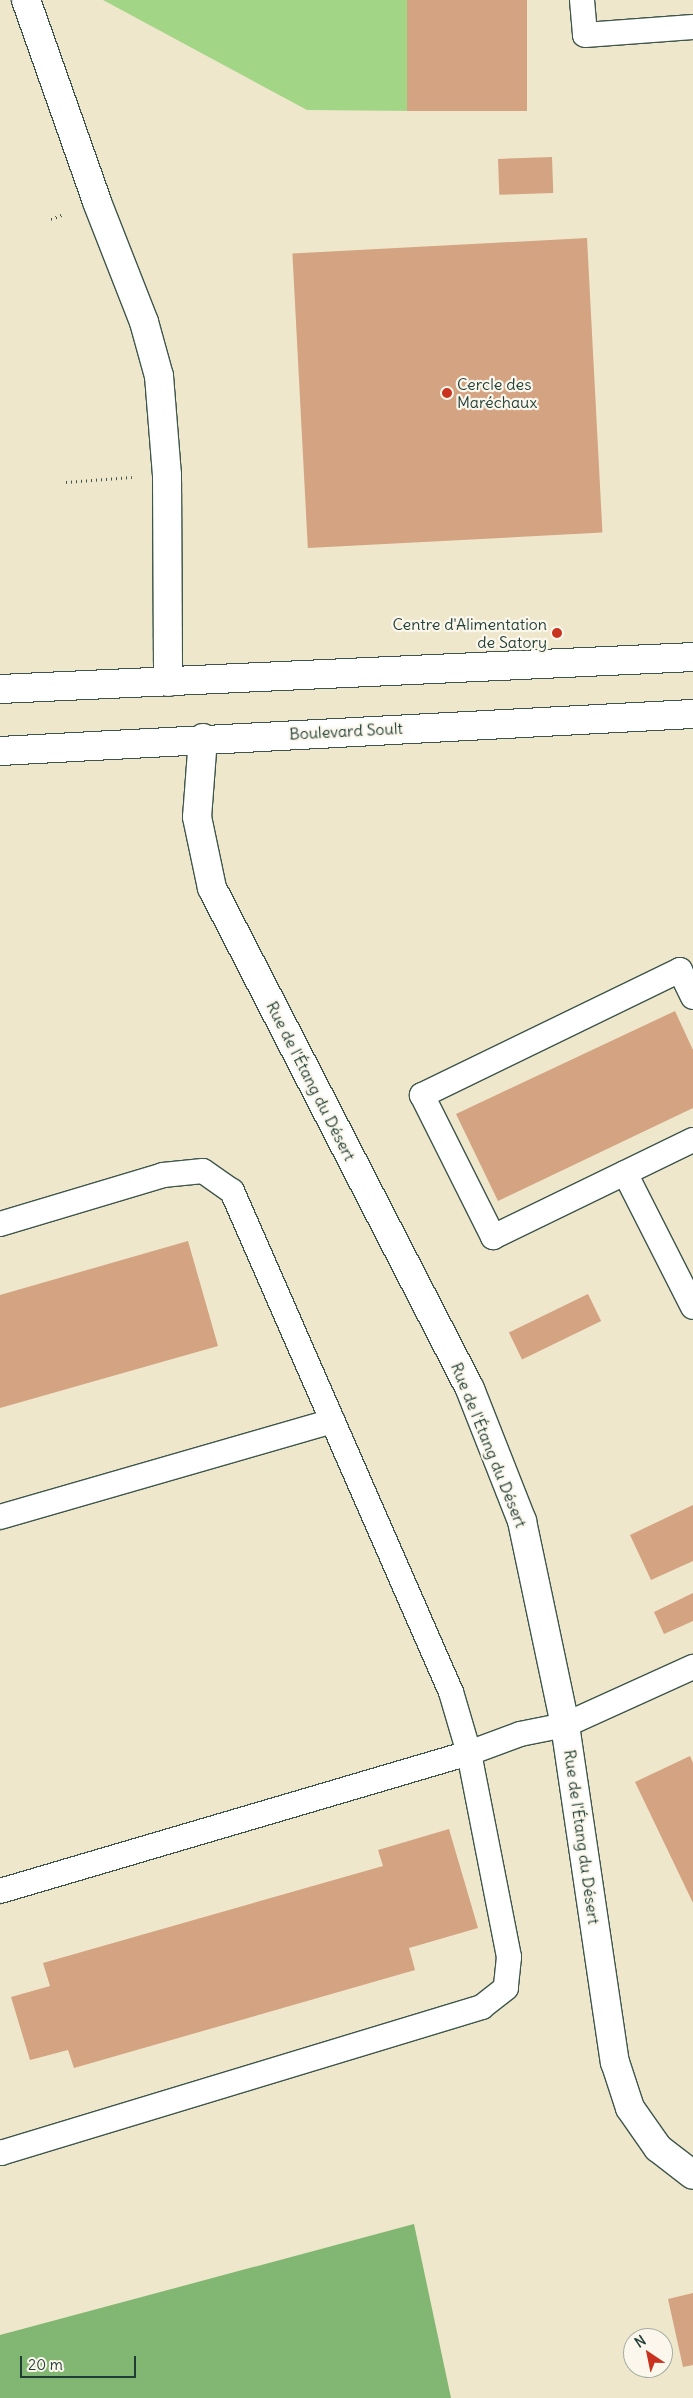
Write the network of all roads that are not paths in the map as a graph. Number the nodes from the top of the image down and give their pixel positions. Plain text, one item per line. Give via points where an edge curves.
1 (26, 0) edge
2 (582, 0) edge
3 (693, 27) edge
4 (693, 657) edge
5 (168, 682) junction
6 (0, 689) edge
7 (693, 714) edge
8 (203, 738) junction
9 (0, 751) edge
10 (693, 997) edge
11 (693, 1140) edge
12 (625, 1174) junction
13 (0, 1224) edge
14 (693, 1307) edge
15 (332, 1421) junction
16 (0, 1516) edge
17 (693, 1667) edge
18 (565, 1725) junction
19 (469, 1753) junction
20 (0, 1891) edge
21 (0, 2152) edge
22 (693, 2176) edge

1 - 5 street via 97,202 144,322 159,376 167,475
2 - 3 lane via 585,35
4 - 5 street
5 - 6 street
7 - 8 street, Boulevard Soult
8 - 9 street, Boulevard Soult
8 - 18 street, Rue de l'Étang du Désert via 197,817 212,888 470,1389 522,1521
10 - 12 lane via 680,970 422,1095 493,1237
11 - 12 lane
12 - 14 lane
13 - 15 lane via 163,1175 203,1171 232,1191
15 - 16 lane
15 - 19 lane via 451,1692
17 - 18 lane
18 - 19 lane via 520,1734
18 - 22 street, Rue de l'Étang du Désert via 615,2062 630,2108 658,2148
19 - 20 lane
19 - 21 lane via 509,1957 506,1988 482,2008

